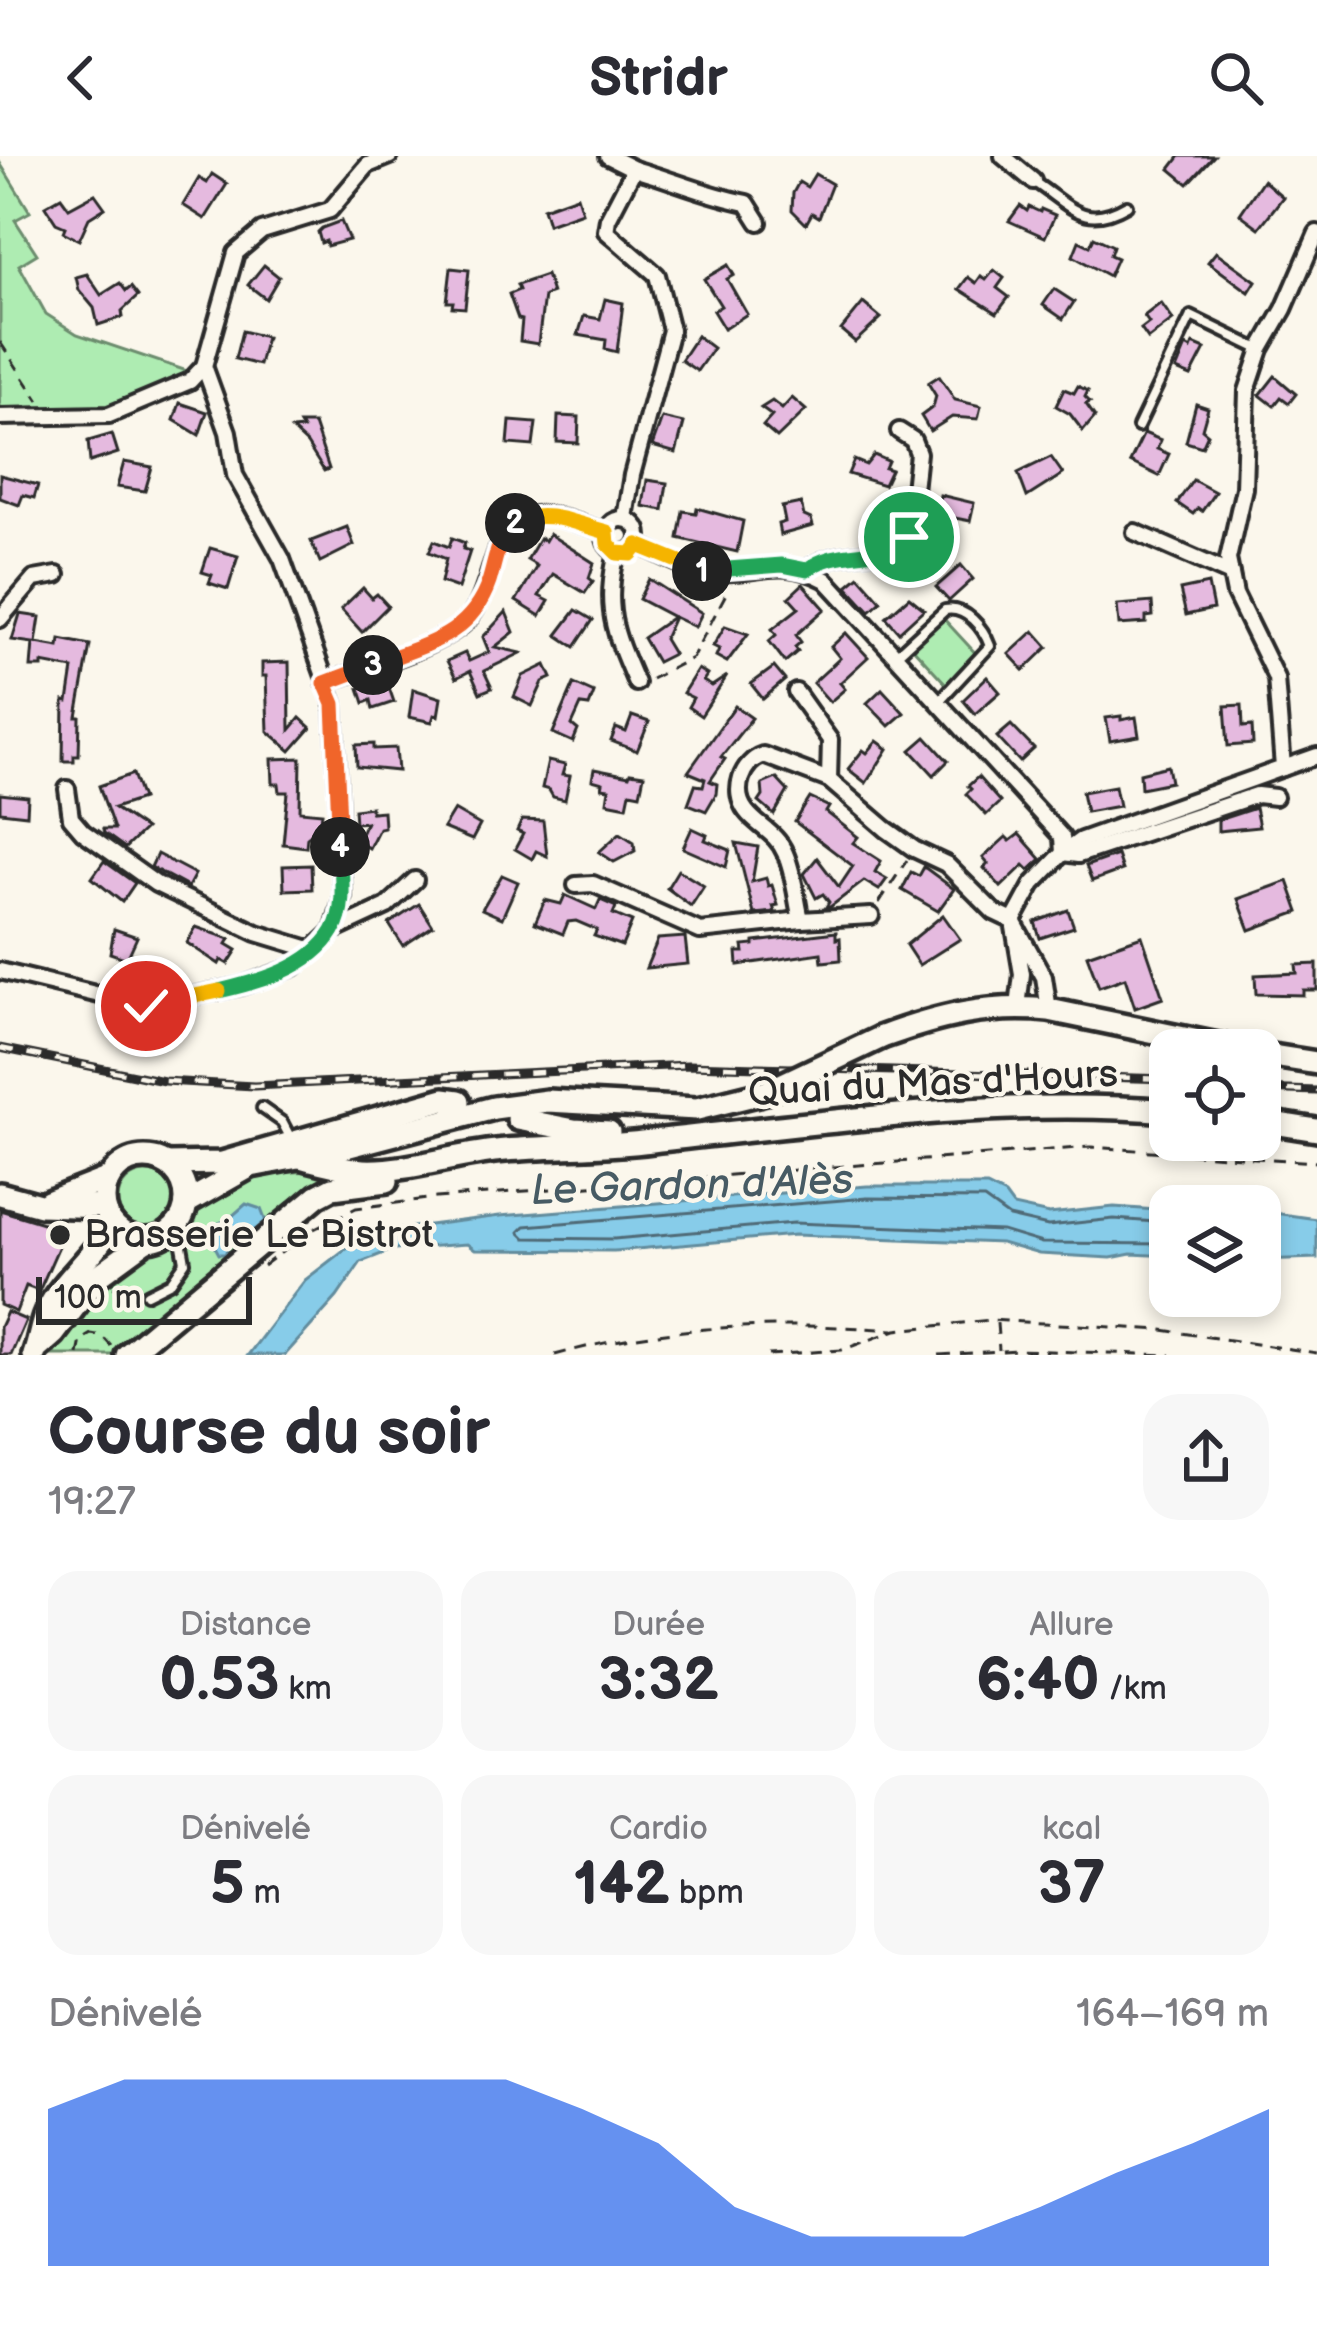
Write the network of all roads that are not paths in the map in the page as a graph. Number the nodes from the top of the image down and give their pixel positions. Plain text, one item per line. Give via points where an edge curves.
1 (390, 156) edge
2 (608, 156) edge
3 (1003, 156) edge
4 (634, 169) junction
5 (1033, 181) joint
6 (1127, 205) dead end
7 (759, 222) dead end
8 (1317, 233) edge
9 (1261, 349) junction
10 (204, 366) junction
11 (0, 417) edge
12 (1138, 427) dead end
13 (899, 430) dead end
14 (625, 518) junction
15 (607, 532) junction
16 (1135, 532) dead end
17 (638, 545) junction
18 (617, 553) junction
19 (807, 570) junction
20 (1231, 574) junction
21 (57, 575) dead end
22 (0, 619) edge
23 (896, 655) junction
24 (325, 683) junction
25 (636, 683) road end
26 (796, 692) dead end
27 (939, 701) junction
28 (1317, 756) edge
29 (1283, 768) junction
30 (829, 780) junction
31 (67, 788) dead end
32 (1275, 796) dead end
33 (1063, 853) junction
34 (415, 880) dead end
35 (576, 885) dead end
36 (871, 916) road end
37 (801, 920) junction
38 (1013, 921) junction
39 (333, 931) junction
40 (313, 950) junction
41 (0, 970) edge
42 (1018, 1007) junction
43 (1049, 1010) junction
44 (1149, 1031) edge
45 (1281, 1057) edge
46 (1317, 1063) edge
47 (459, 1101) dead end
48 (262, 1108) dead end
49 (1149, 1111) edge
50 (518, 1119) dead end
51 (1281, 1124) edge
52 (1317, 1130) edge
53 (700, 1133) junction
54 (297, 1150) junction
55 (431, 1162) junction
56 (222, 1163) junction
57 (168, 1164) junction
58 (251, 1166) junction
59 (109, 1178) junction
60 (0, 1194) edge
61 (40, 1205) junction
62 (182, 1213) junction
63 (108, 1216) junction
64 (147, 1240) junction
65 (148, 1294) dead end
66 (35, 1352) edge
67 (127, 1355) edge

1 - 10 street via 368,165 330,210 262,231 236,254
2 - 4 street
3 - 5 street
4 - 7 street via 747,203
4 - 14 street via 606,231 658,275 671,331
5 - 6 lane via 1086,217 1104,218
8 - 9 street
9 - 12 lane via 1191,316
9 - 20 street via 1247,391
10 - 11 street via 190,381 109,415
10 - 24 street via 235,475 282,559
13 - 19 street via 918,453 909,537 880,554 830,556
14 - 15 street via 612,520
14 - 17 street
15 - 18 street
15 - 24 street via 541,514 521,519 499,543 480,606 466,623
16 - 20 street
17 - 18 street
17 - 19 street via 702,571
18 - 25 street via 612,628
19 - 23 street
20 - 29 street via 1276,678
21 - 22 street via 34,579
23 - 27 street
23 - 27 lane via 945,610 968,614 990,646
24 - 39 street via 334,704 343,896
26 - 30 street via 830,740
27 - 33 street via 1062,837
28 - 29 street
29 - 33 street
30 - 37 street via 763,754 740,776 741,803 786,855
30 - 38 street
31 - 40 street via 82,832 156,884 257,933
32 - 33 street
33 - 38 street
34 - 39 street via 387,906
35 - 37 street via 593,884 700,931
36 - 37 street
38 - 42 street
38 - 43 street via 1044,977
39 - 40 street
40 - 41 street via 294,967 241,986 146,1006
42 - 43 main road
42 - 54 main road, bridge via 933,1018 732,1103 697,1109 547,1101
43 - 44 main road
45 - 46 main road
47 - 54 main road, Quai du Mas d'Hours via 444,1099
48 - 54 lane via 282,1122
49 - 53 main road, Quai du Mas d'Hours via 1011,1109
50 - 53 main road, Quai du Mas d'Hours via 574,1130
51 - 52 main road
53 - 55 main road, Quai du Mas d'Hours
54 - 55 main road, Quai du Mas d'Hours via 359,1170
54 - 56 main road, Quai du Mas d'Hours
54 - 58 main road
55 - 67 main road via 398,1179 317,1196
56 - 57 main road, Quai du Mas d'Hours
56 - 58 main road
57 - 59 main road via 129,1160
57 - 62 main road via 182,1181
58 - 62 main road
59 - 61 main road
59 - 63 main road
60 - 61 main road
61 - 63 main road
62 - 64 main road
62 - 65 lane via 185,1262
63 - 64 main road via 122,1234
63 - 66 main road via 98,1250 40,1323
64 - 66 main road via 85,1289

